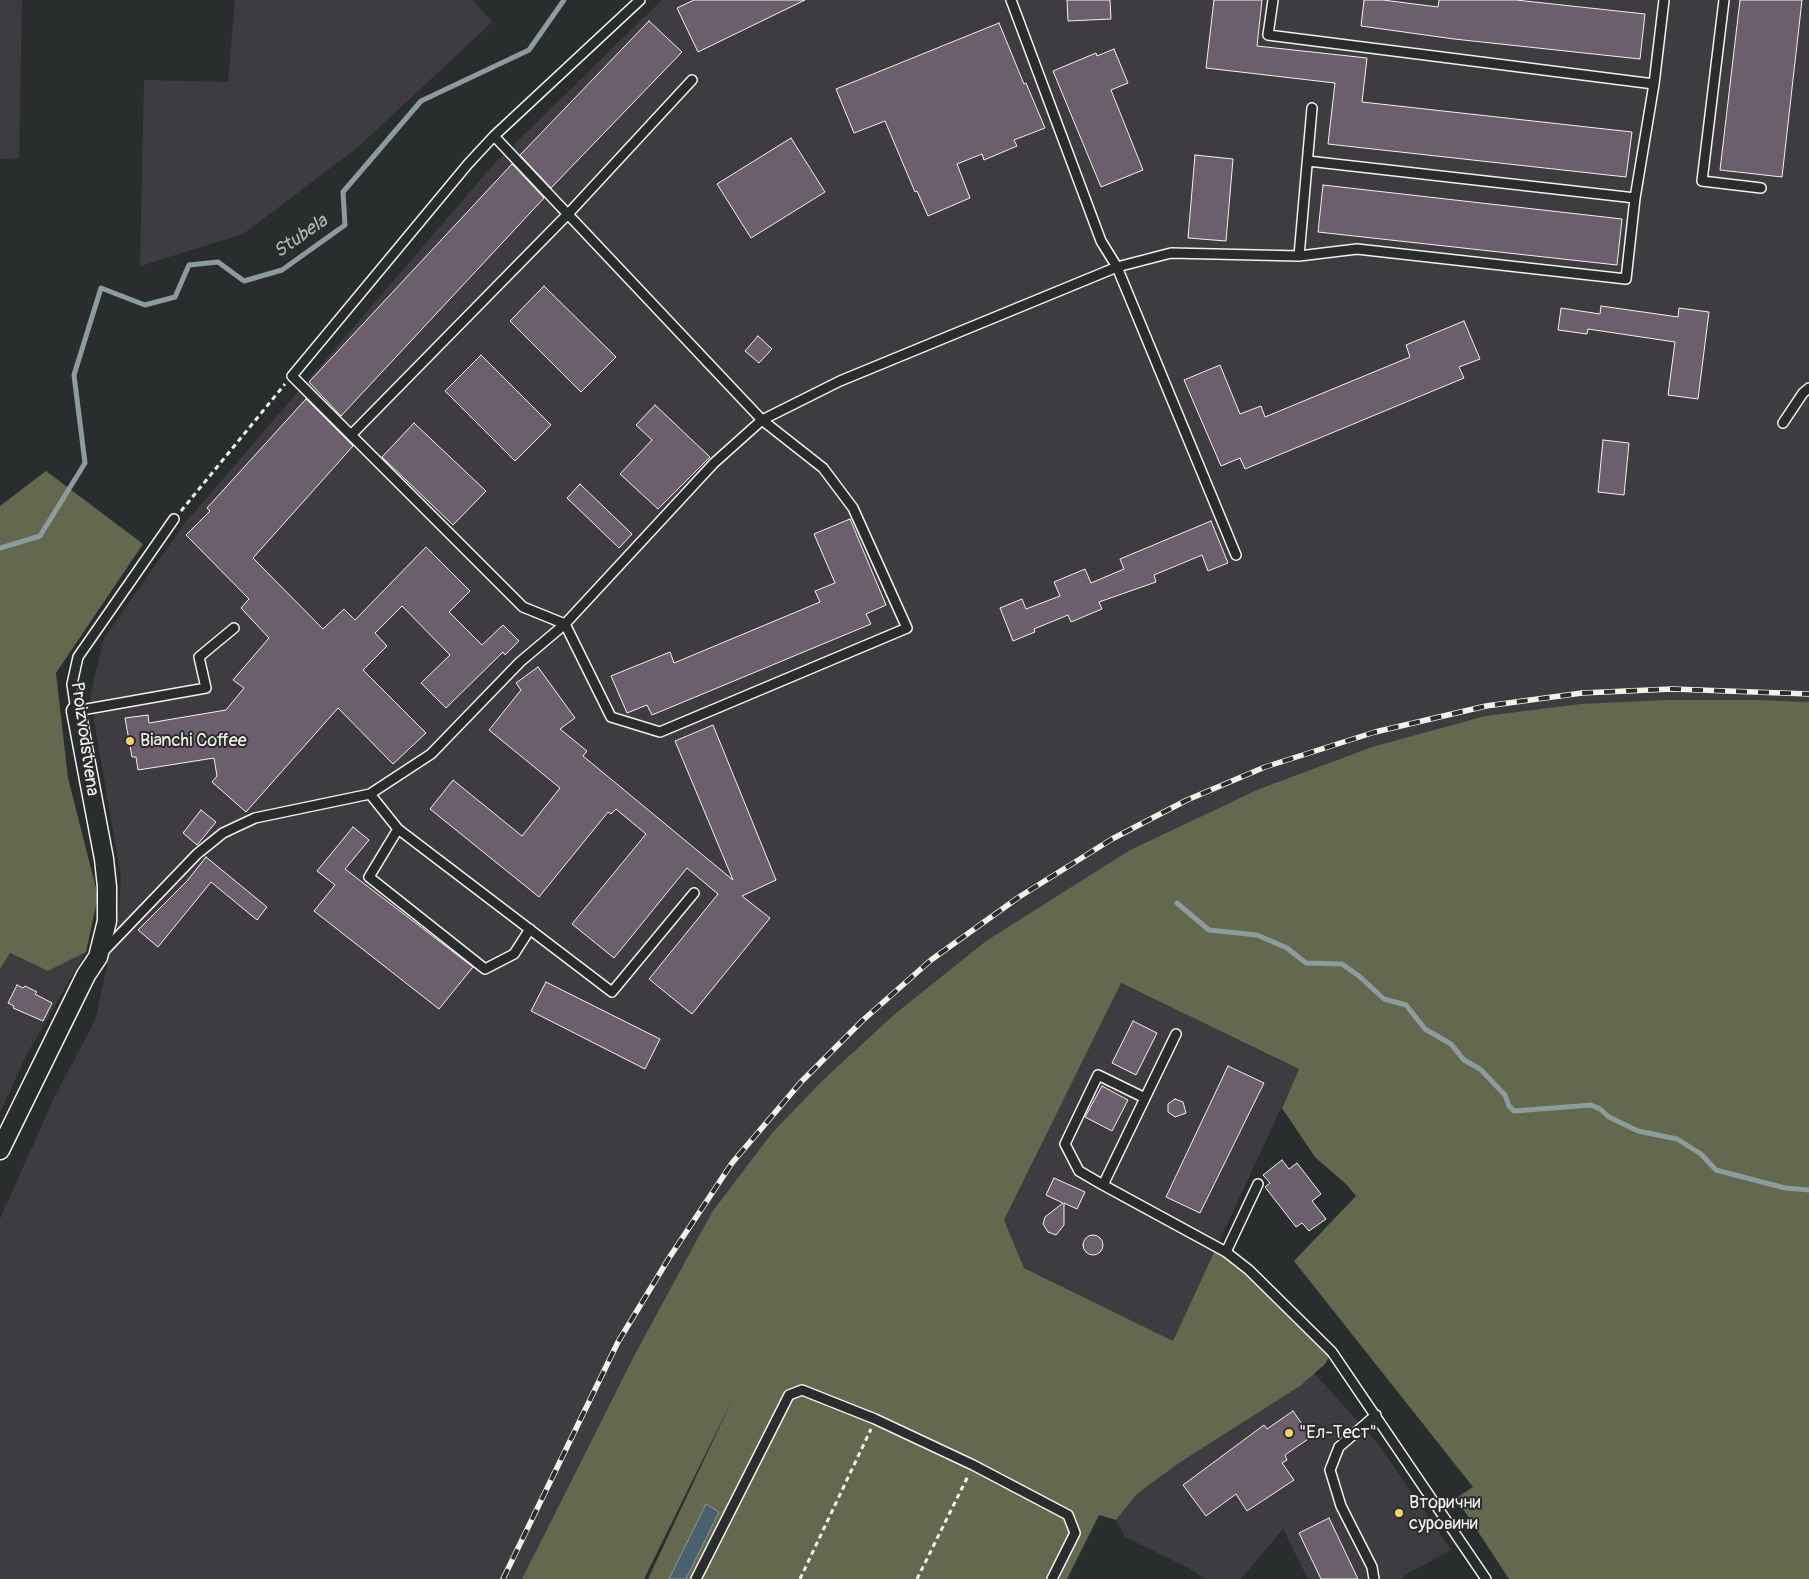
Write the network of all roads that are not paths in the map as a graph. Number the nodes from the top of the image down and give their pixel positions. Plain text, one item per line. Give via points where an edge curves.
1 (640, 0) edge
2 (1011, 0) edge
3 (1273, 0) edge
4 (1664, 0) edge
5 (1724, 0) edge
6 (692, 80) dead end
7 (1654, 84) junction
8 (1312, 108) dead end
9 (494, 136) junction
10 (1308, 161) junction
11 (1761, 188) dead end
12 (1635, 198) junction
13 (568, 214) junction
14 (1299, 256) junction
15 (1117, 268) junction
16 (1809, 388) edge
17 (762, 420) junction
18 (1783, 423) dead end
19 (351, 435) junction
20 (174, 519) road end
21 (1236, 554) dead end
22 (565, 624) junction
23 (234, 628) dead end
24 (76, 711) junction
25 (370, 794) junction
26 (398, 829) junction
27 (694, 893) dead end
28 (530, 929) junction
29 (98, 957) junction
30 (1176, 1034) dead end
31 (1145, 1098) junction
32 (0, 1150) edge
33 (1258, 1184) dead end
34 (1103, 1185) junction
35 (1226, 1252) junction
36 (1376, 1415) junction
37 (696, 1579) edge
38 (1052, 1579) edge
39 (1374, 1579) edge
40 (1486, 1579) edge

1 - 9 lane
2 - 15 lane via 1101,241
3 - 7 lane via 1268,35
4 - 7 lane
5 - 11 lane via 1702,181
6 - 13 lane
7 - 12 lane
8 - 10 lane
9 - 13 lane
9 - 19 lane via 292,376
10 - 12 lane
10 - 14 lane
12 - 14 lane via 1626,279 1357,249
13 - 17 lane
13 - 19 lane
14 - 15 lane via 1171,253
15 - 17 lane via 840,381
15 - 21 lane
16 - 18 lane
17 - 22 lane via 714,463
17 - 22 lane via 823,468 853,508 907,628 660,732 611,717
19 - 22 lane via 523,607
20 - 24 lane, Proizvodstvena via 78,657 72,684
22 - 25 lane via 520,662 431,754
23 - 24 lane via 199,657 206,688
24 - 29 street, Proizvodstvena via 107,887 107,921
25 - 26 lane
25 - 29 lane via 254,818 223,833 197,854
26 - 28 lane
26 - 28 lane via 369,877 485,969 514,954
27 - 28 lane via 612,992
29 - 32 street, Proizvodstvena via 86,975
30 - 31 lane
31 - 34 lane
31 - 34 lane via 1098,1075 1065,1144 1079,1171
33 - 35 lane
34 - 35 lane
35 - 36 lane via 1249,1270 1332,1352
36 - 39 lane via 1339,1447 1330,1470 1341,1506 1372,1567
36 - 40 lane
37 - 38 lane via 789,1395 802,1390 973,1465 1068,1515 1075,1533

